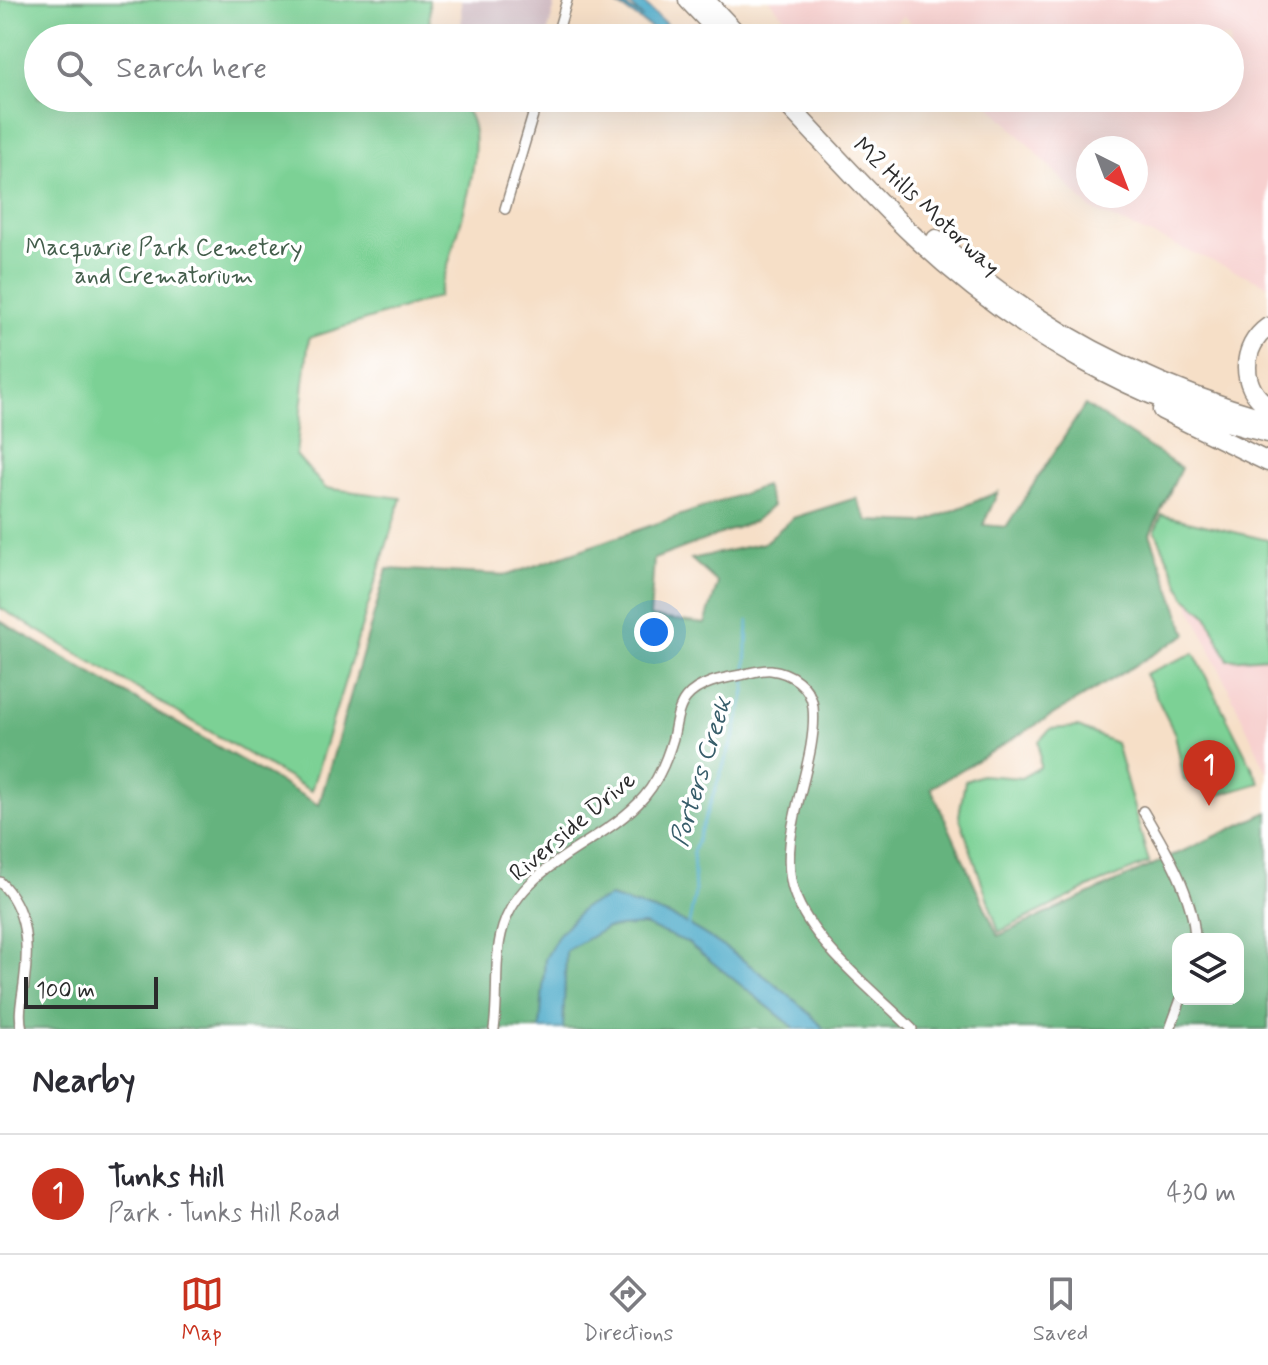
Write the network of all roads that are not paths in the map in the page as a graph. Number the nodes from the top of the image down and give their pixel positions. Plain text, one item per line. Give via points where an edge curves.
1 (567, 0) edge
2 (688, 0) edge
3 (705, 0) edge
4 (560, 24) edge
5 (711, 24) edge
6 (728, 24) edge
7 (534, 112) edge
8 (794, 112) edge
9 (811, 112) edge
10 (505, 209) dead end
11 (1268, 327) edge
12 (1069, 354) junction
13 (1268, 406) edge
14 (1268, 420) edge
15 (1268, 433) edge
16 (1268, 462) edge
17 (1143, 811) dead end
18 (0, 882) edge
19 (1195, 933) edge
20 (1179, 1005) edge
21 (22, 1029) edge
22 (494, 1029) edge
23 (912, 1029) edge
24 (1170, 1029) edge

1 - 4 street
2 - 5 highway
3 - 6 highway
7 - 10 street
8 - 12 highway, M2 Hills Motorway via 928,248 1005,311
9 - 14 highway, M2 Hills Motorway via 947,249 1049,325 1133,371
11 - 13 highway via 1251,345 1246,363 1251,388
12 - 15 highway, M2 Hills Motorway via 1177,405
12 - 16 highway via 1084,373
17 - 19 street via 1190,904
18 - 21 street via 24,919 28,957
20 - 24 street
22 - 23 street, Riverside Drive via 499,946 511,910 533,881 646,795 664,763 687,697 705,685 770,670 797,680 813,707 790,864 795,895 811,925

